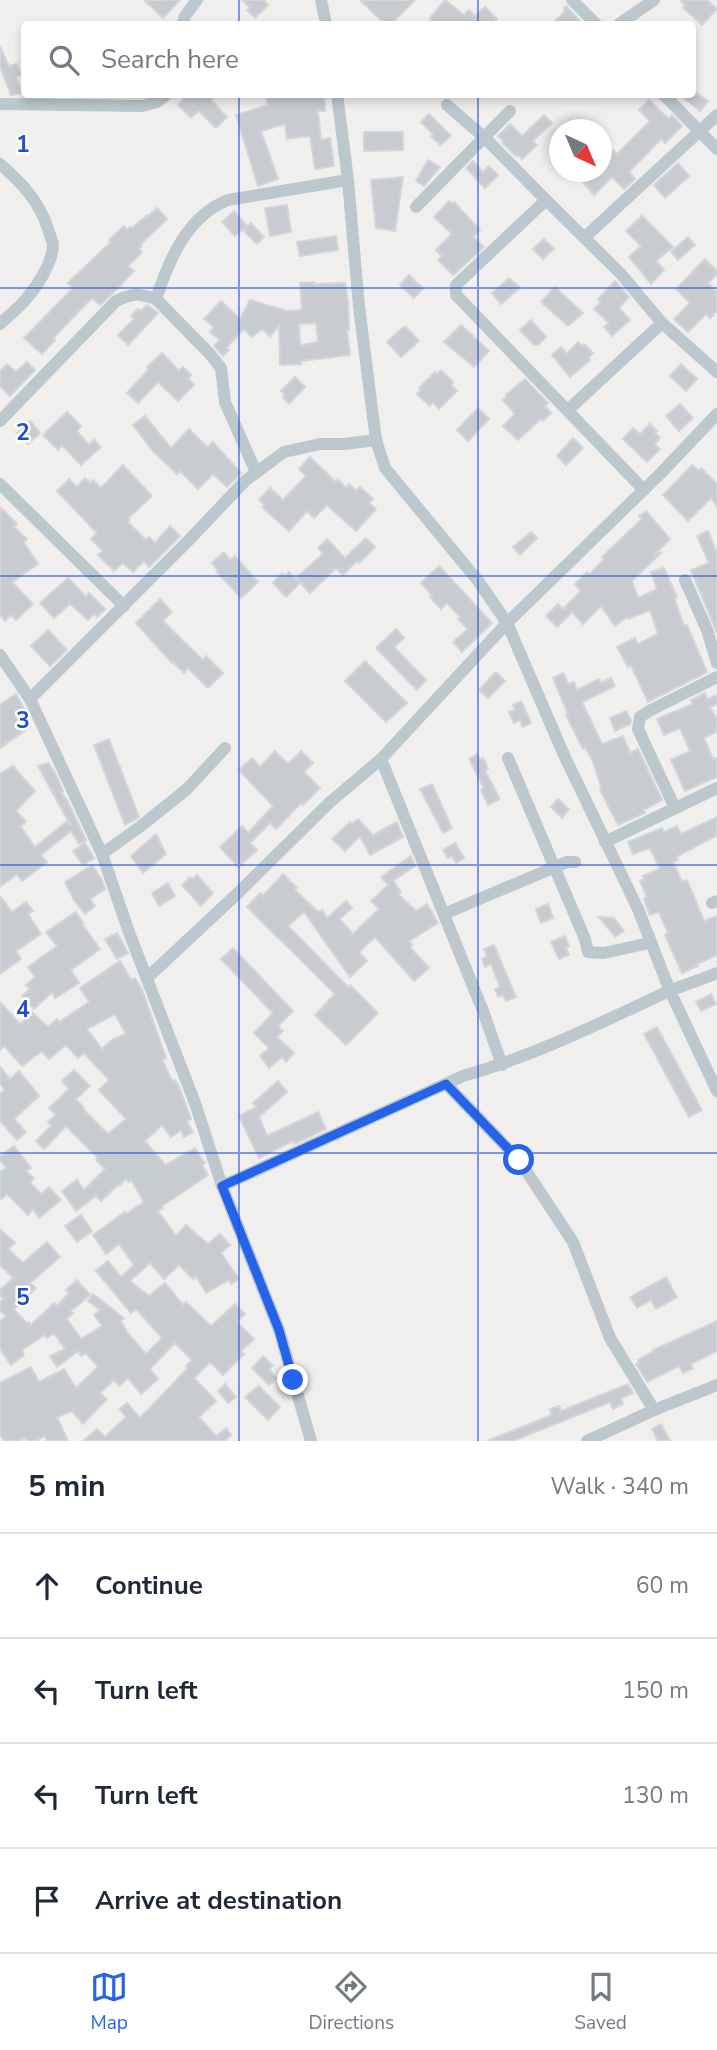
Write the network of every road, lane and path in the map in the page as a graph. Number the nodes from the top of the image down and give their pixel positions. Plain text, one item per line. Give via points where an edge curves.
1 (197, 0) edge
2 (321, 0) edge
3 (572, 0) edge
4 (654, 0) edge
5 (184, 21) edge
6 (325, 21) edge
7 (593, 21) edge
8 (623, 21) edge
9 (162, 98) edge
10 (338, 98) edge
11 (667, 98) edge
12 (0, 104) edge
13 (447, 105) dead end
14 (509, 111) dead end
15 (717, 115) edge
16 (699, 131) junction
17 (485, 138) junction
18 (717, 149) edge
19 (0, 164) edge
20 (348, 180) junction
21 (546, 200) junction
22 (416, 207) dead end
23 (585, 237) junction
24 (156, 299) junction
25 (662, 323) junction
26 (0, 324) edge
27 (717, 372) edge
28 (568, 410) junction
29 (717, 414) edge
30 (0, 421) edge
31 (376, 440) junction
32 (257, 472) junction
33 (0, 484) edge
34 (644, 490) junction
35 (685, 580) dead end
36 (124, 606) junction
37 (507, 624) junction
38 (0, 654) edge
39 (717, 663) edge
40 (5, 672) edge
41 (717, 677) edge
42 (30, 699) junction
43 (225, 748) dead end
44 (508, 758) dead end
45 (381, 759) junction
46 (717, 788) edge
47 (675, 808) junction
48 (605, 842) junction
49 (102, 854) junction
50 (575, 862) dead end
51 (553, 868) junction
52 (444, 914) junction
53 (649, 943) junction
54 (713, 977) edge
55 (147, 978) junction
56 (670, 991) junction
57 (502, 1065) junction
58 (446, 1084) junction
59 (717, 1091) edge
60 (222, 1186) junction
61 (717, 1385) edge
62 (653, 1410) junction
63 (311, 1441) edge
64 (587, 1441) edge

1 - 5 street
2 - 6 street
3 - 7 street
4 - 8 street
9 - 12 street via 142,106
10 - 20 street
11 - 16 street
13 - 17 street
14 - 17 street
15 - 16 street
16 - 18 street
16 - 23 street
17 - 21 street
17 - 22 street
19 - 26 street via 36,202 53,244 28,297
20 - 24 street via 214,205 185,235
20 - 31 street
21 - 23 street
21 - 28 street via 475,265 455,291
23 - 25 street
24 - 30 street via 131,294 116,301
24 - 32 street via 221,368 225,402
25 - 27 street
25 - 28 street
28 - 34 street
29 - 34 street
31 - 32 street via 302,447 284,452
31 - 37 street via 385,468
32 - 36 street
33 - 36 street
34 - 37 street
35 - 39 street
36 - 42 street
37 - 45 street
37 - 48 street
38 - 40 street
40 - 42 street
41 - 47 street via 640,717 638,729
42 - 49 street
43 - 49 street via 187,789
44 - 51 street
45 - 52 street
45 - 55 street
46 - 47 street
47 - 48 street
48 - 53 street
49 - 55 street
50 - 51 street
51 - 52 street
51 - 53 street via 588,952
52 - 57 street
53 - 56 street
54 - 56 street
55 - 60 street
56 - 57 street
56 - 59 street
57 - 58 street
58 - 60 street
58 - 62 street via 519,1160 573,1242 610,1338
60 - 63 street via 279,1330
61 - 62 street
62 - 64 street

